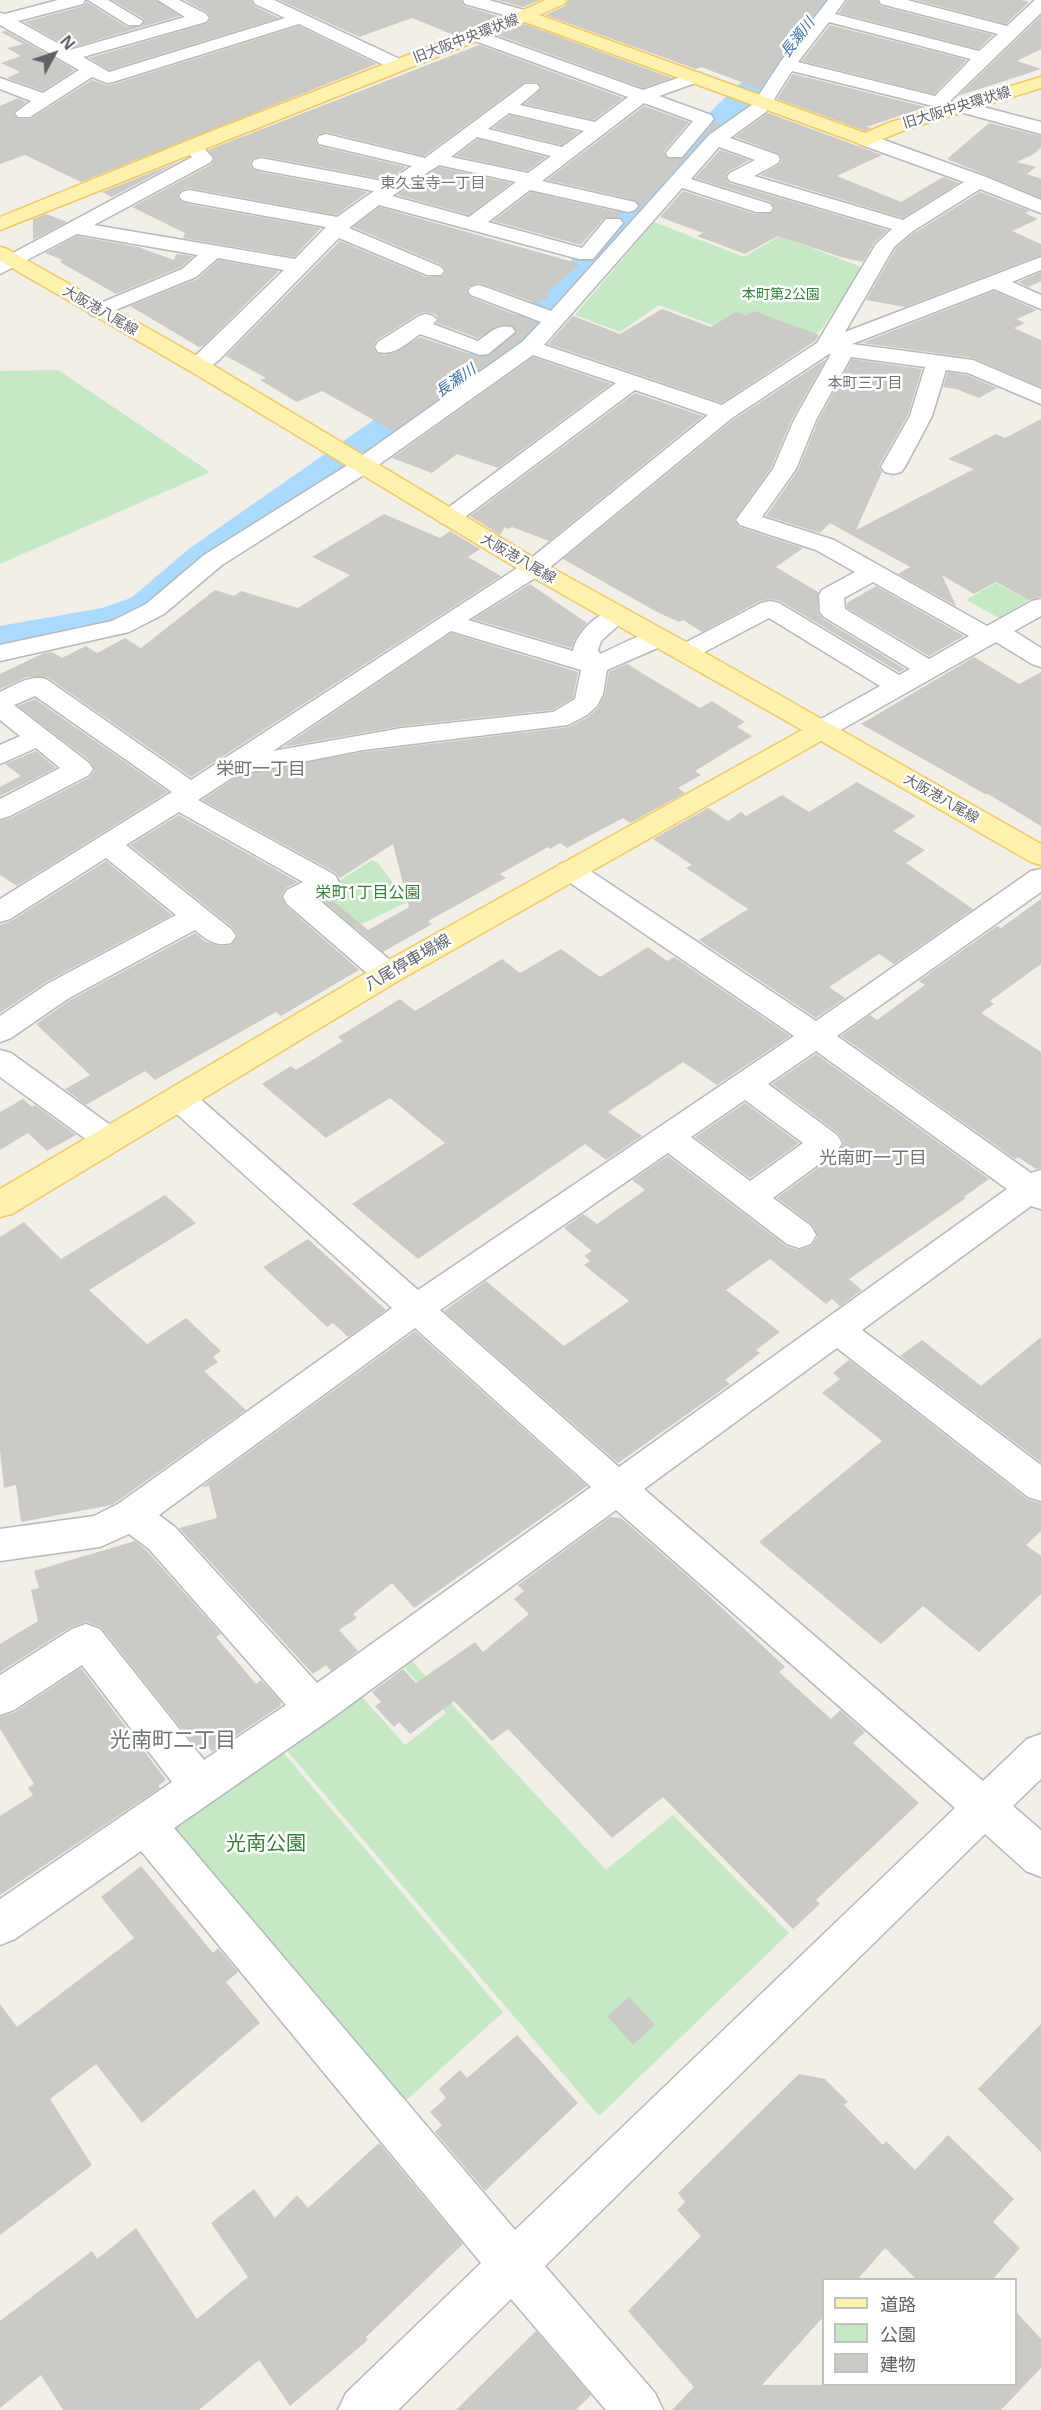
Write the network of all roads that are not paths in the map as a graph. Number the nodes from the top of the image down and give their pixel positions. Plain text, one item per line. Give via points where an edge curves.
1 (16, 0) edge
2 (77, 0) edge
3 (96, 0) edge
4 (261, 0) edge
5 (471, 0) edge
6 (558, 0) edge
7 (837, 0) edge
8 (887, 0) edge
9 (173, 4) edge
10 (1040, 6) edge
11 (37, 10) junction
12 (1, 14) edge
13 (525, 16) junction
14 (825, 16) junction
15 (298, 19) junction
16 (55, 21) dead end
17 (134, 21) junction
18 (1012, 31) junction
19 (476, 35) junction
20 (1032, 36) dead end
21 (33, 37) junction
22 (11, 43) dead end
23 (49, 45) junction
24 (68, 56) junction
25 (983, 57) junction
26 (398, 65) junction
27 (787, 65) junction
28 (92, 69) junction
29 (695, 76) junction
30 (1041, 82) edge
31 (0, 83) edge
32 (531, 88) dead end
33 (640, 97) junction
34 (758, 99) junction
35 (45, 100) junction
36 (952, 106) junction
37 (504, 107) junction
38 (24, 113) dead end
39 (597, 128) junction
40 (1041, 129) edge
41 (473, 131) junction
42 (716, 139) junction
43 (326, 140) dead end
44 (866, 140) junction
45 (191, 146) junction
46 (564, 153) junction
47 (432, 161) junction
48 (261, 164) dead end
49 (661, 169) dead end
50 (527, 181) junction
51 (679, 181) junction
52 (979, 181) junction
53 (383, 193) junction
54 (189, 196) dead end
55 (1041, 207) edge
56 (776, 212) dead end
57 (0, 224) edge
58 (473, 224) junction
59 (338, 226) junction
60 (906, 227) junction
61 (75, 228) junction
62 (864, 238) dead end
63 (886, 244) junction
64 (213, 252) junction
65 (4, 261) edge
66 (1041, 263) edge
67 (299, 266) junction
68 (434, 271) dead end
69 (996, 282) junction
70 (478, 291) dead end
71 (1041, 303) edge
72 (98, 311) junction
73 (546, 317) junction
74 (504, 332) dead end
75 (386, 347) dead end
76 (530, 347) junction
77 (834, 349) junction
78 (938, 363) junction
79 (198, 366) junction
80 (633, 381) junction
81 (1035, 388) edge
82 (724, 413) junction
83 (351, 460) junction
84 (893, 467) dead end
85 (449, 518) junction
86 (534, 568) junction
87 (873, 572) junction
88 (1041, 606) edge
89 (617, 615) junction
90 (448, 622) junction
91 (991, 634) junction
92 (660, 638) junction
93 (686, 652) junction
94 (0, 653) edge
95 (1041, 659) edge
96 (595, 666) junction
97 (928, 669) junction
98 (899, 686) junction
99 (0, 706) edge
100 (821, 730) junction
101 (38, 738) junction
102 (0, 756) edge
103 (224, 771) junction
104 (184, 796) junction
105 (0, 810) edge
106 (107, 845) junction
107 (1041, 856) edge
108 (570, 870) junction
109 (1041, 878) edge
110 (0, 912) edge
111 (196, 917) junction
112 (221, 936) dead end
113 (387, 974) junction
114 (0, 1031) edge
115 (816, 1036) junction
116 (0, 1060) edge
117 (745, 1084) junction
118 (180, 1100) junction
119 (668, 1137) junction
120 (109, 1140) junction
121 (1038, 1190) edge
122 (750, 1198) junction
123 (0, 1205) edge
124 (799, 1235) dead end
125 (416, 1309) junction
126 (838, 1330) junction
127 (1041, 1486) edge
128 (618, 1490) junction
129 (131, 1515) junction
130 (0, 1545) edge
131 (0, 1697) edge
132 (314, 1708) junction
133 (1041, 1752) edge
134 (200, 1786) junction
135 (984, 1807) junction
136 (145, 1824) junction
137 (1041, 1857) edge
138 (0, 1924) edge
139 (513, 2265) junction
140 (363, 2410) edge
141 (638, 2410) edge

1 - 12 street
2 - 11 street
3 - 17 street
4 - 15 street
5 - 13 street
6 - 13 main road
7 - 14 street
8 - 18 street
9 - 17 street
9 - 24 street via 200,18
10 - 18 street
11 - 12 street
11 - 16 street
12 - 21 street
13 - 19 main road, 旧大阪中央環状線
13 - 29 main road, 旧大阪中央環状線
14 - 25 street
14 - 27 street
15 - 26 street
15 - 28 street via 107,78
17 - 23 street
18 - 20 street
18 - 25 street
19 - 26 main road, 旧大阪中央環状線
19 - 33 street
21 - 22 street
21 - 23 street
23 - 24 street
24 - 28 street
25 - 36 street
26 - 45 main road, 旧大阪中央環状線
27 - 34 street
27 - 36 street
28 - 35 street
29 - 33 street
29 - 34 main road, 旧大阪中央環状線
30 - 36 main road, 旧大阪中央環状線
31 - 35 street
32 - 37 street
33 - 39 street
33 - 49 street via 705,119
34 - 42 street via 760,108
34 - 44 main road, 旧大阪中央環状線
35 - 38 street
36 - 40 street
36 - 44 main road, 旧大阪中央環状線
37 - 39 street
37 - 41 street
39 - 46 street
41 - 46 street
41 - 47 street
42 - 51 street
42 - 60 street via 771,159 737,177
43 - 47 street
44 - 52 street
45 - 57 main road, 旧大阪中央環状線
45 - 61 street via 204,158
46 - 50 street
47 - 50 street
47 - 53 street
48 - 53 street
50 - 58 street
50 - 58 street via 635,199 586,255
51 - 56 street
51 - 73 street
52 - 55 street
52 - 60 street
53 - 58 street
53 - 59 street
54 - 59 street
59 - 67 street
59 - 68 street
60 - 63 street
61 - 64 street
61 - 65 street
62 - 63 street
63 - 77 street
64 - 67 street
64 - 72 street via 189,273
65 - 72 main road, 大阪港八尾線
66 - 69 street
67 - 79 street
69 - 71 street
69 - 77 street
70 - 73 street
72 - 79 main road, 大阪港八尾線
73 - 76 street
74 - 75 street via 480,350 422,323
76 - 80 street
76 - 83 street
77 - 78 street
77 - 82 street
77 - 87 street via 784,469 748,520 825,545
78 - 81 street via 973,367
78 - 84 street via 921,416
79 - 83 main road, 大阪港八尾線
80 - 82 street
80 - 85 street
82 - 86 street
83 - 85 main road, 大阪港八尾線
83 - 94 street via 213,560 155,609 120,627
85 - 86 main road, 大阪港八尾線
86 - 89 main road, 大阪港八尾線
86 - 90 street
87 - 91 street
87 - 97 street via 831,595 833,612
88 - 91 street
89 - 92 main road, 大阪港八尾線
89 - 96 street via 587,644 585,650
90 - 96 street
90 - 103 street
91 - 95 street
91 - 97 street
92 - 93 main road, 大阪港八尾線
92 - 96 street
93 - 98 street via 770,608
93 - 100 main road, 大阪港八尾線
96 - 103 street via 589,700 582,709 559,719 370,740 302,751
97 - 98 street
98 - 100 street
99 - 101 street
99 - 104 street via 37,685
100 - 107 main road, 大阪港八尾線
100 - 108 main road, 八尾停車場線
101 - 102 street
101 - 105 street via 79,769
103 - 104 street
104 - 106 street
104 - 113 street via 325,882 297,897
106 - 110 street
106 - 111 street
108 - 113 main road, 八尾停車場線
108 - 115 street
109 - 115 street
111 - 112 street
111 - 114 street via 58,991
113 - 118 main road, 八尾停車場線
115 - 117 street
115 - 121 street
116 - 120 street
117 - 119 street
117 - 122 street via 826,1143
118 - 120 main road, 八尾停車場線
118 - 125 street
119 - 122 street
119 - 125 street
120 - 123 main road, 八尾停車場線
121 - 126 street
122 - 124 street
125 - 128 street
125 - 129 street
126 - 127 street
126 - 128 street
128 - 132 street
128 - 135 street
129 - 130 street via 100,1531
129 - 132 street via 162,1538
131 - 134 street via 86,1641
132 - 134 street
133 - 135 street
134 - 136 street
135 - 137 street
135 - 139 street
136 - 138 street
136 - 139 street
139 - 140 street
139 - 141 street

